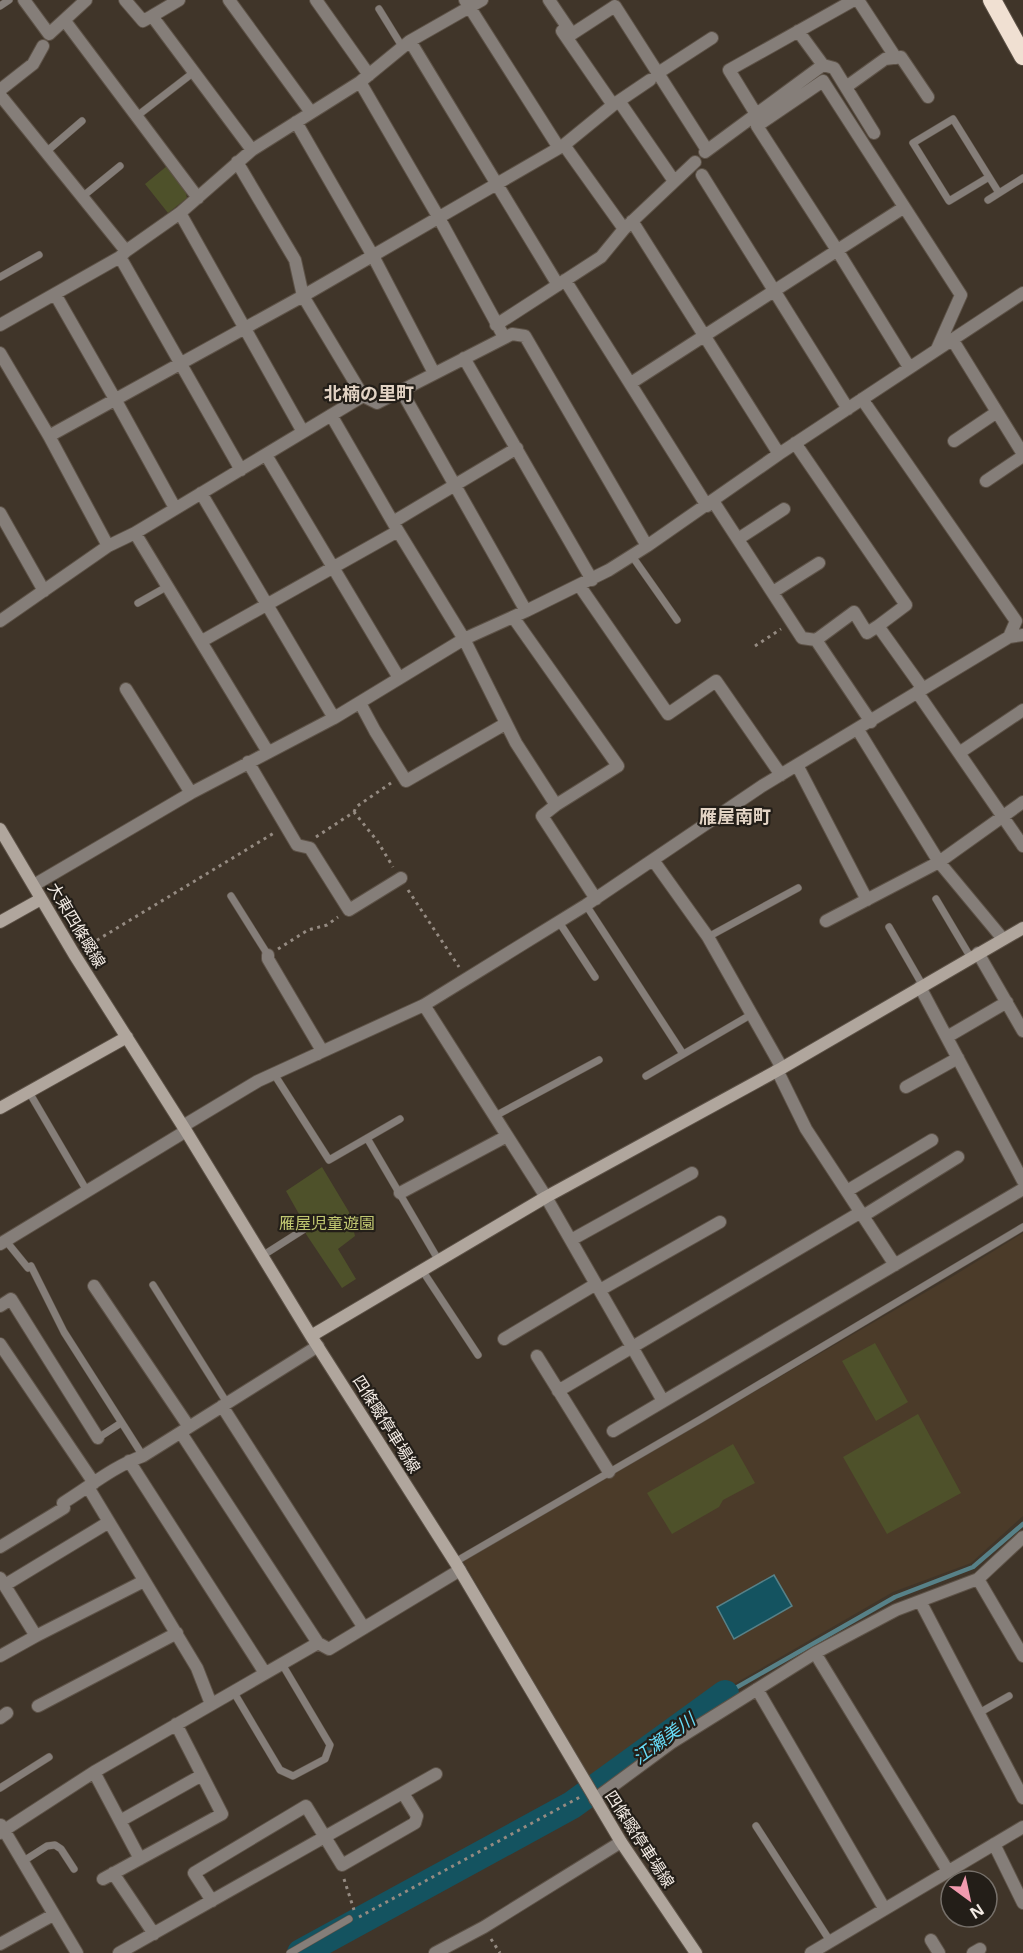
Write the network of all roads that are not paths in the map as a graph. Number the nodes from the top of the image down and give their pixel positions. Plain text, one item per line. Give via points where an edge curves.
1 (9, 0) edge
2 (24, 0) edge
3 (86, 0) edge
4 (126, 0) edge
5 (179, 0) edge
6 (229, 0) edge
7 (316, 0) edge
8 (482, 0) edge
9 (541, 0) edge
10 (549, 0) edge
11 (856, 0) edge
12 (992, 0) edge
13 (620, 3) edge
14 (468, 4) edge
15 (0, 6) edge
16 (379, 9) dead end
17 (152, 16) junction
18 (65, 21) junction
19 (798, 31) junction
20 (712, 38) dead end
21 (407, 45) junction
22 (43, 46) dead end
23 (1023, 56) edge
24 (896, 58) junction
25 (823, 65) junction
26 (194, 72) junction
27 (654, 76) junction
28 (364, 79) junction
29 (846, 87) junction
30 (0, 90) edge
31 (0, 95) edge
32 (928, 97) dead end
33 (616, 103) junction
34 (310, 111) junction
35 (756, 114) junction
36 (137, 116) junction
37 (82, 121) dead end
38 (296, 122) junction
39 (874, 133) dead end
40 (562, 147) junction
41 (252, 150) junction
42 (46, 152) junction
43 (237, 162) junction
44 (695, 162) dead end
45 (120, 166) dead end
46 (702, 175) dead end
47 (989, 177) junction
48 (1023, 178) edge
49 (674, 181) junction
50 (498, 184) junction
51 (999, 193) junction
52 (82, 197) junction
53 (198, 198) junction
54 (988, 200) dead end
55 (903, 208) junction
56 (180, 213) junction
57 (439, 218) junction
58 (628, 225) junction
59 (837, 250) junction
60 (123, 254) junction
61 (39, 255) dead end
62 (373, 256) junction
63 (0, 277) edge
64 (561, 283) junction
65 (773, 291) junction
66 (1023, 292) edge
67 (55, 294) junction
68 (303, 296) junction
69 (0, 325) edge
70 (496, 325) junction
71 (244, 328) junction
72 (702, 335) junction
73 (504, 337) junction
74 (952, 339) junction
75 (936, 350) junction
76 (0, 353) edge
77 (464, 358) junction
78 (182, 363) junction
79 (909, 367) junction
80 (434, 373) junction
81 (631, 383) junction
82 (401, 390) junction
83 (363, 396) junction
84 (115, 399) junction
85 (862, 399) junction
86 (848, 409) junction
87 (997, 412) junction
88 (332, 415) junction
89 (303, 432) junction
90 (49, 436) junction
91 (1018, 436) edge
92 (954, 441) dead end
93 (795, 444) junction
94 (517, 448) junction
95 (778, 454) junction
96 (266, 455) junction
97 (1023, 455) edge
98 (241, 470) junction
99 (986, 481) dead end
100 (455, 486) junction
101 (201, 493) junction
102 (710, 504) junction
103 (175, 508) junction
104 (784, 509) dead end
105 (0, 513) edge
106 (396, 527) junction
107 (135, 533) junction
108 (738, 539) junction
109 (108, 546) junction
110 (647, 546) junction
111 (632, 556) junction
112 (819, 564) dead end
113 (333, 568) junction
114 (592, 580) junction
115 (579, 585) junction
116 (168, 586) junction
117 (44, 591) junction
118 (773, 592) junction
119 (138, 603) dead end
120 (268, 603) junction
121 (526, 611) junction
122 (513, 617) junction
123 (1020, 619) edge
124 (677, 620) dead end
125 (0, 621) edge
126 (878, 626) junction
127 (1023, 635) edge
128 (1009, 637) junction
129 (464, 639) junction
130 (816, 640) junction
131 (202, 641) junction
132 (399, 678) junction
133 (126, 689) dead end
134 (920, 690) junction
135 (360, 703) junction
136 (1023, 710) edge
137 (334, 718) junction
138 (872, 722) junction
139 (505, 724) junction
140 (858, 730) junction
141 (268, 752) junction
142 (959, 753) junction
143 (248, 762) junction
144 (798, 765) junction
145 (781, 775) junction
146 (191, 794) junction
147 (1023, 802) edge
148 (556, 806) junction
149 (1002, 816) junction
150 (0, 830) edge
151 (1023, 846) edge
152 (653, 860) junction
153 (939, 862) junction
154 (400, 878) road end
155 (34, 885) junction
156 (798, 888) dead end
157 (231, 896) dead end
158 (41, 899) junction
159 (936, 899) dead end
160 (867, 900) junction
161 (591, 902) junction
162 (826, 921) dead end
163 (0, 922) edge
164 (559, 922) junction
165 (889, 927) dead end
166 (1023, 928) edge
167 (708, 937) junction
168 (1003, 939) junction
169 (268, 955) joint
170 (974, 955) junction
171 (595, 977) dead end
172 (921, 986) junction
173 (1007, 1002) junction
174 (424, 1005) junction
175 (752, 1014) junction
176 (1023, 1031) edge
177 (127, 1037) junction
178 (947, 1037) junction
179 (318, 1054) junction
180 (683, 1054) junction
181 (958, 1058) junction
182 (599, 1060) dead end
183 (780, 1069) junction
184 (274, 1074) junction
185 (645, 1076) dead end
186 (906, 1087) dead end
187 (29, 1092) junction
188 (0, 1108) edge
189 (495, 1116) junction
190 (400, 1119) dead end
191 (184, 1128) junction
192 (507, 1136) junction
193 (367, 1138) junction
194 (932, 1140) dead end
195 (958, 1157) dead end
196 (692, 1173) dead end
197 (1023, 1181) edge
198 (1023, 1189) edge
199 (87, 1191) junction
200 (847, 1191) junction
201 (400, 1193) junction
202 (546, 1197) junction
203 (862, 1214) junction
204 (720, 1221) dead end
205 (1023, 1227) edge
206 (306, 1228) dead end
207 (571, 1240) junction
208 (3, 1243) edge
209 (262, 1256) junction
210 (439, 1261) junction
211 (895, 1265) junction
212 (422, 1270) junction
213 (153, 1285) dead end
214 (94, 1286) dead end
215 (598, 1287) junction
216 (0, 1305) edge
217 (504, 1339) dead end
218 (315, 1341) junction
219 (0, 1344) edge
220 (633, 1348) junction
221 (478, 1355) dead end
222 (537, 1356) dead end
223 (558, 1390) junction
224 (663, 1401) junction
225 (225, 1405) junction
226 (121, 1423) junction
227 (185, 1430) junction
228 (613, 1431) dead end
229 (98, 1438) joint
230 (143, 1456) junction
231 (129, 1461) junction
232 (609, 1472) junction
233 (91, 1485) junction
234 (109, 1522) junction
235 (1023, 1538) edge
236 (0, 1547) edge
237 (457, 1566) junction
238 (978, 1579) junction
239 (144, 1581) junction
240 (2, 1582) edge
241 (920, 1601) junction
242 (364, 1628) junction
243 (177, 1633) junction
244 (36, 1636) junction
245 (318, 1643) junction
246 (815, 1653) junction
247 (0, 1656) edge
248 (1023, 1656) edge
249 (282, 1664) junction
250 (265, 1673) junction
251 (757, 1689) junction
252 (233, 1691) junction
253 (1009, 1696) dead end
254 (211, 1704) junction
255 (38, 1706) dead end
256 (979, 1713) junction
257 (176, 1724) junction
258 (49, 1757) dead end
259 (94, 1772) junction
260 (436, 1774) dead end
261 (202, 1775) junction
262 (0, 1788) edge
263 (590, 1792) junction
264 (403, 1793) junction
265 (1023, 1798) edge
266 (120, 1821) junction
267 (756, 1826) dead end
268 (1023, 1827) edge
269 (1, 1829) edge
270 (324, 1838) junction
271 (621, 1842) junction
272 (994, 1844) junction
273 (140, 1859) junction
274 (22, 1862) junction
275 (74, 1869) dead end
276 (947, 1869) edge
277 (951, 1869) edge
278 (939, 1876) edge
279 (212, 1901) junction
280 (1023, 1903) edge
281 (884, 1908) junction
282 (53, 1915) junction
283 (349, 1919) dead end
284 (154, 1934) junction
285 (932, 1940) dead end
286 (830, 1941) junction
287 (0, 1944) edge
288 (813, 1952) edge
289 (77, 1953) edge
290 (119, 1953) edge
291 (290, 1953) edge
292 (435, 1953) edge
293 (696, 1953) edge
294 (939, 1953) edge

1 - 15 lane
2 - 18 street via 50,34
3 - 18 street
4 - 17 street via 143,21
5 - 17 street
6 - 34 street
7 - 28 street
8 - 14 street
9 - 33 street
10 - 13 street via 572,34
11 - 19 street
11 - 24 street
12 - 23 highway
13 - 27 street
14 - 21 street
14 - 40 street
16 - 21 lane
17 - 26 street
18 - 36 street
19 - 25 street
19 - 35 street via 729,70
20 - 27 street
21 - 28 street
21 - 50 street
22 - 30 street via 33,64
24 - 29 street via 885,59
24 - 32 street via 901,57
25 - 29 street via 834,68
25 - 35 street
26 - 36 lane
26 - 41 street
27 - 33 street
27 - 35 street via 706,151
28 - 34 street
28 - 57 street
29 - 39 street
31 - 42 street
33 - 40 street
33 - 49 street
34 - 38 street
36 - 53 street
37 - 42 lane
38 - 41 street
38 - 62 street
40 - 50 street
40 - 58 street
41 - 43 street
42 - 52 street
43 - 53 street
43 - 68 street via 295,260
44 - 49 street
45 - 52 lane
46 - 65 street
47 - 47 lane via 953,119 913,143 949,201
47 - 51 lane
48 - 51 lane
49 - 58 street
50 - 57 street
50 - 64 street
51 - 54 lane
52 - 60 street
53 - 56 street
55 - 59 street
55 - 59 street via 823,81 757,126
55 - 75 street via 961,295
56 - 60 street
56 - 71 street
57 - 62 street
57 - 70 street
58 - 64 street via 602,257
58 - 72 street
59 - 65 street
59 - 79 street
60 - 67 street
60 - 78 street
61 - 63 lane
62 - 68 street
62 - 80 street
64 - 70 street
64 - 81 street
65 - 72 street
65 - 86 street
66 - 74 street
67 - 69 street
67 - 84 street
68 - 71 street
68 - 83 street
70 - 73 street
71 - 78 street
71 - 89 street
72 - 81 street
72 - 95 street
73 - 77 street
73 - 110 street via 525,336
74 - 75 street
74 - 87 street
75 - 79 street
76 - 90 street
77 - 80 street
77 - 94 street
78 - 84 street
78 - 98 street
79 - 85 street
80 - 82 street
81 - 102 street
82 - 83 street via 377,404
82 - 100 street
83 - 88 street
84 - 90 street
84 - 103 street
85 - 86 street
85 - 123 street
86 - 93 street
87 - 91 street
87 - 92 street
88 - 89 street
88 - 106 street
89 - 96 street
90 - 109 street
91 - 97 street
93 - 95 street
93 - 126 street via 906,605
94 - 100 street
94 - 114 street
95 - 102 street
96 - 98 street
96 - 113 street
97 - 99 street
98 - 101 street
100 - 106 street
100 - 121 street
101 - 103 street
101 - 120 street
102 - 108 street
102 - 110 street
103 - 107 street
104 - 108 street
105 - 117 street
106 - 113 street
106 - 129 street
107 - 109 street
107 - 116 street
108 - 118 street
109 - 117 street
110 - 111 street
111 - 114 street
111 - 124 lane
112 - 118 street
113 - 120 street
113 - 132 street
114 - 115 street
115 - 121 street
115 - 145 street via 668,714 716,681
116 - 119 lane
116 - 131 street
117 - 125 street
118 - 130 street via 802,638
120 - 131 street
120 - 137 street
121 - 122 street
122 - 129 street
122 - 148 street via 618,766
123 - 128 street
126 - 130 street via 867,633 854,612
126 - 134 street
127 - 128 street
128 - 134 street
129 - 132 street
129 - 139 street
130 - 138 street
131 - 141 street
132 - 135 street
133 - 146 street
134 - 138 street
134 - 142 street
135 - 137 street
135 - 139 street via 406,782
136 - 142 street
137 - 141 street
138 - 140 street
139 - 148 street
140 - 144 street
140 - 153 street
141 - 143 street
142 - 149 street
143 - 146 street
143 - 154 street via 297,845 310,848 349,910
144 - 145 street
144 - 160 street
145 - 152 street
146 - 155 street
147 - 149 street
148 - 161 street via 542,816
149 - 151 street
149 - 153 street
150 - 155 main road, 大東四條畷線
152 - 161 street
152 - 167 street
153 - 160 street
153 - 168 street
155 - 158 main road, 大東四條畷線
156 - 167 lane
157 - 169 lane
158 - 163 main road
158 - 177 main road, 大東四條畷線
159 - 170 lane
160 - 162 street
161 - 164 street
161 - 180 lane
164 - 171 lane
164 - 174 street
165 - 172 lane
166 - 168 main road
167 - 175 street
168 - 170 main road
169 - 179 street via 321,1049
170 - 172 main road
170 - 173 street
172 - 178 street
172 - 183 main road
173 - 176 street
173 - 178 street
174 - 179 street
174 - 189 street
175 - 180 lane
175 - 183 street
177 - 187 main road
177 - 191 main road, 四條畷停車場線
178 - 181 street
179 - 184 street
180 - 185 lane
181 - 186 street
181 - 197 street
182 - 189 lane
183 - 200 street via 806,1129
183 - 202 main road
184 - 191 street
184 - 193 lane via 328,1160
187 - 188 main road
187 - 199 lane
189 - 192 street
190 - 193 lane
191 - 199 street
191 - 209 main road, 四條畷停車場線
192 - 201 street
192 - 202 street
193 - 201 lane
194 - 200 street
195 - 203 street
196 - 207 street
198 - 211 street
199 - 208 street
200 - 203 street
201 - 210 lane
202 - 207 street
202 - 210 main road
203 - 211 street
203 - 220 street
204 - 215 street
205 - 232 lane
206 - 209 lane
207 - 215 street
208 - 226 lane via 28,1268 31,1266 64,1332
209 - 218 main road, 四條畷停車場線
210 - 212 main road
211 - 224 street
212 - 218 main road
212 - 221 lane
213 - 225 lane
214 - 227 street
215 - 217 street
215 - 220 street
216 - 229 street via 11,1299
218 - 225 street
218 - 237 main road, 四條畷停車場線
219 - 233 street
220 - 223 street
220 - 224 street
222 - 223 street
223 - 232 street
224 - 228 street
225 - 227 street
225 - 242 street
226 - 229 lane
226 - 230 lane
227 - 230 street
227 - 245 street
230 - 231 street
231 - 233 street
231 - 250 street
232 - 237 lane
233 - 234 street
233 - 236 street via 63,1503 64,1508
234 - 239 street
234 - 240 street
235 - 238 street
237 - 242 street
237 - 263 main road, 四條畷停車場線
238 - 241 street
238 - 248 street
239 - 243 street
239 - 244 street
240 - 244 street
241 - 246 street
241 - 256 street
242 - 245 street via 329,1649
243 - 254 street
243 - 255 street
244 - 247 street
245 - 249 street
246 - 251 street
246 - 276 street
249 - 250 street
249 - 252 lane via 330,1745 325,1759 293,1776 280,1770
250 - 252 street
251 - 263 street
251 - 281 street
252 - 254 street
253 - 256 lane
254 - 257 street
256 - 265 street
257 - 259 street
257 - 261 street
258 - 262 lane
259 - 266 street
259 - 269 street
260 - 264 street
261 - 266 street
261 - 273 street via 222,1815
263 - 271 main road, 四條畷停車場線
264 - 270 street
264 - 270 street via 417,1816 415,1823 342,1866
266 - 273 street
267 - 286 lane
268 - 272 street
269 - 274 street
270 - 279 street
270 - 279 street via 306,1806 194,1874
271 - 292 street
271 - 293 main road, 四條畷停車場線
272 - 277 street
272 - 280 street
273 - 284 street via 108,1876
274 - 275 lane via 55,1845
274 - 282 street
278 - 281 street
279 - 284 street
281 - 286 street
282 - 287 street
282 - 289 street
283 - 291 lane
284 - 290 street
285 - 294 street
286 - 288 street

